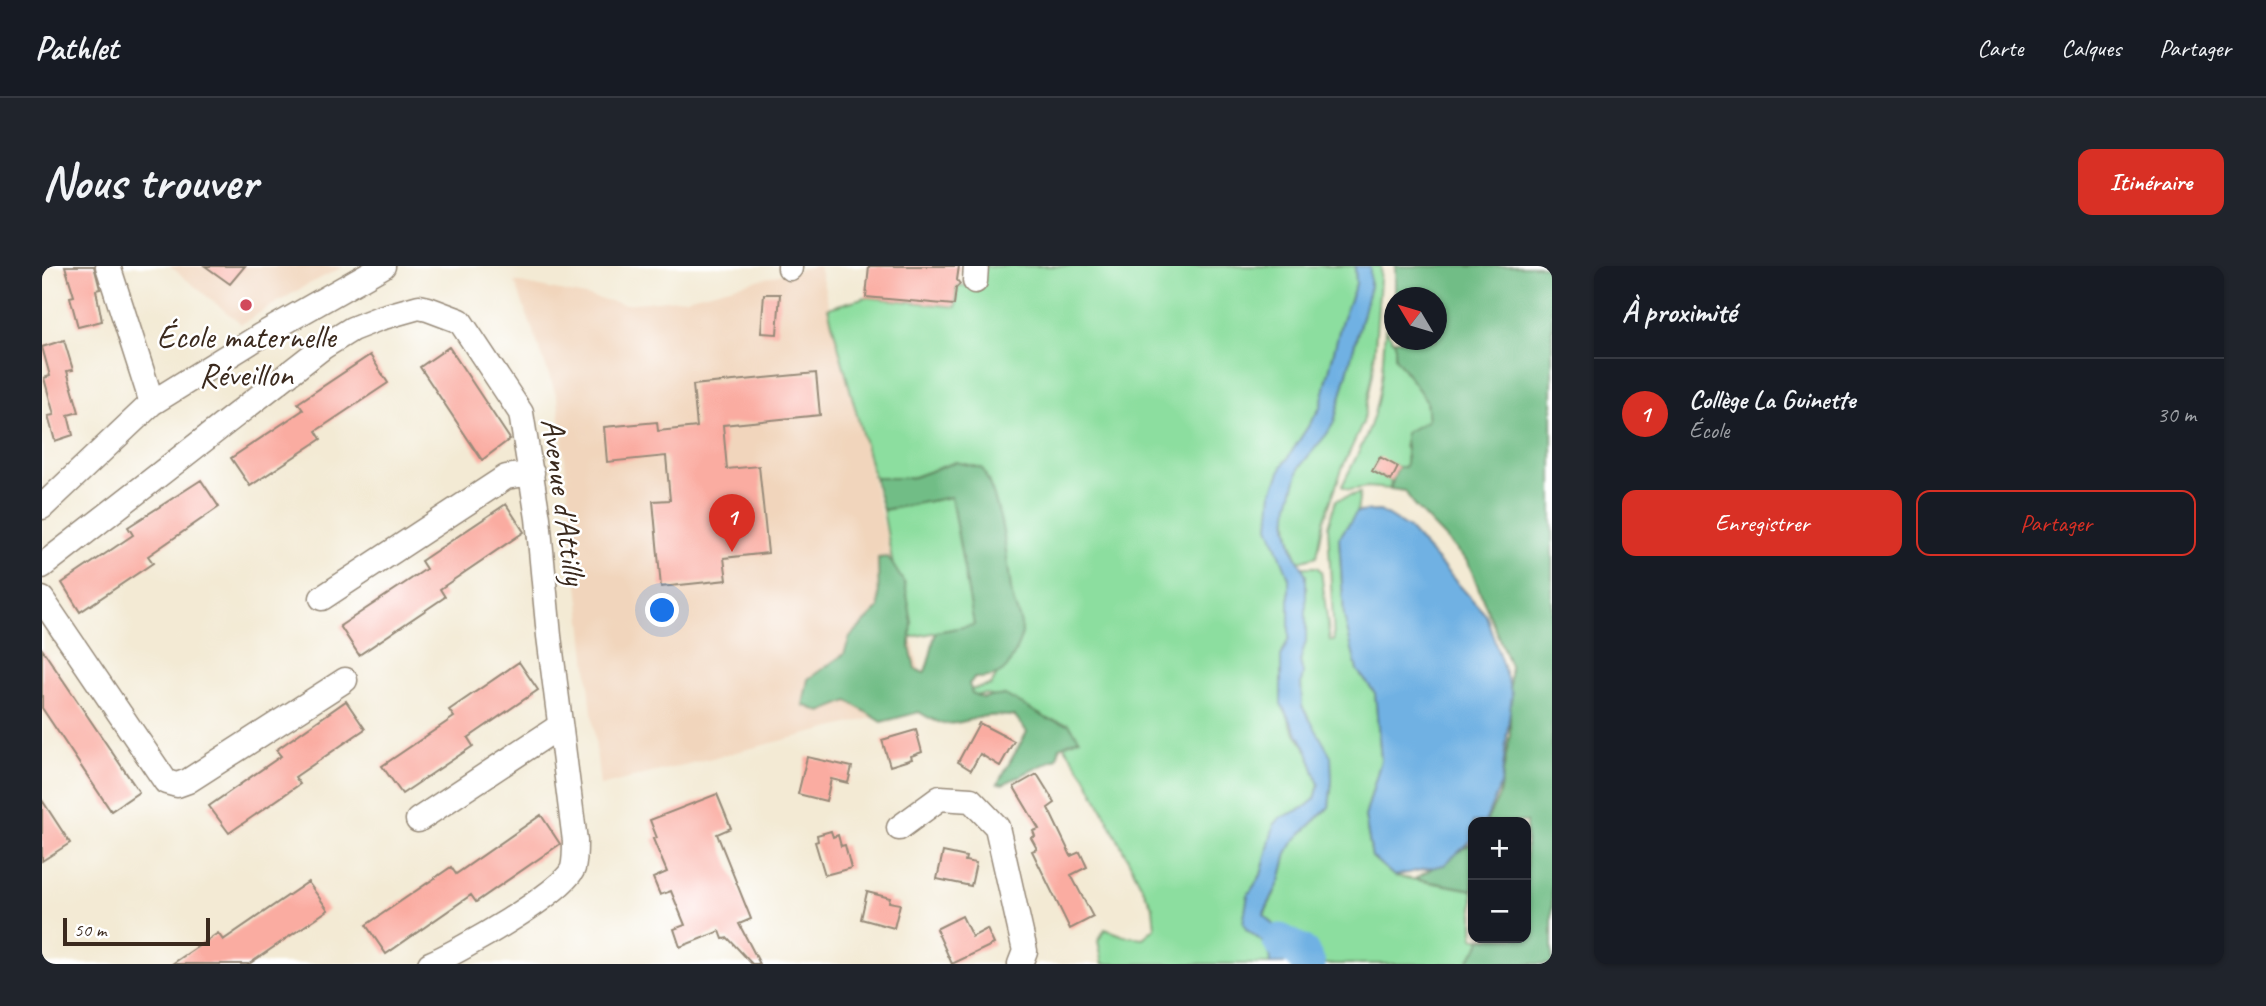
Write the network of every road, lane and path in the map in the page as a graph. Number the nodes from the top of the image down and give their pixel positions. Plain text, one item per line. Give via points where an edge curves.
1 (108, 266) edge
2 (383, 266) edge
3 (152, 402) junction
4 (532, 473) junction
5 (44, 496) edge
6 (42, 566) edge
7 (322, 598) dead end
8 (42, 599) edge
9 (345, 680) dead end
10 (560, 726) junction
11 (418, 820) dead end
12 (899, 828) dead end
13 (430, 964) edge
14 (1020, 964) edge

1 - 3 street
2 - 3 street
3 - 5 street
4 - 6 street, Avenue d'Attilly via 522,413 460,321 419,307 352,330 323,347
4 - 7 street via 506,477
4 - 10 street, Avenue d'Attilly
8 - 9 street via 166,782 177,785
10 - 11 street
10 - 13 street, Avenue d'Attilly via 575,841 573,869 557,888
12 - 14 street via 940,798 971,800 997,827 1025,951

